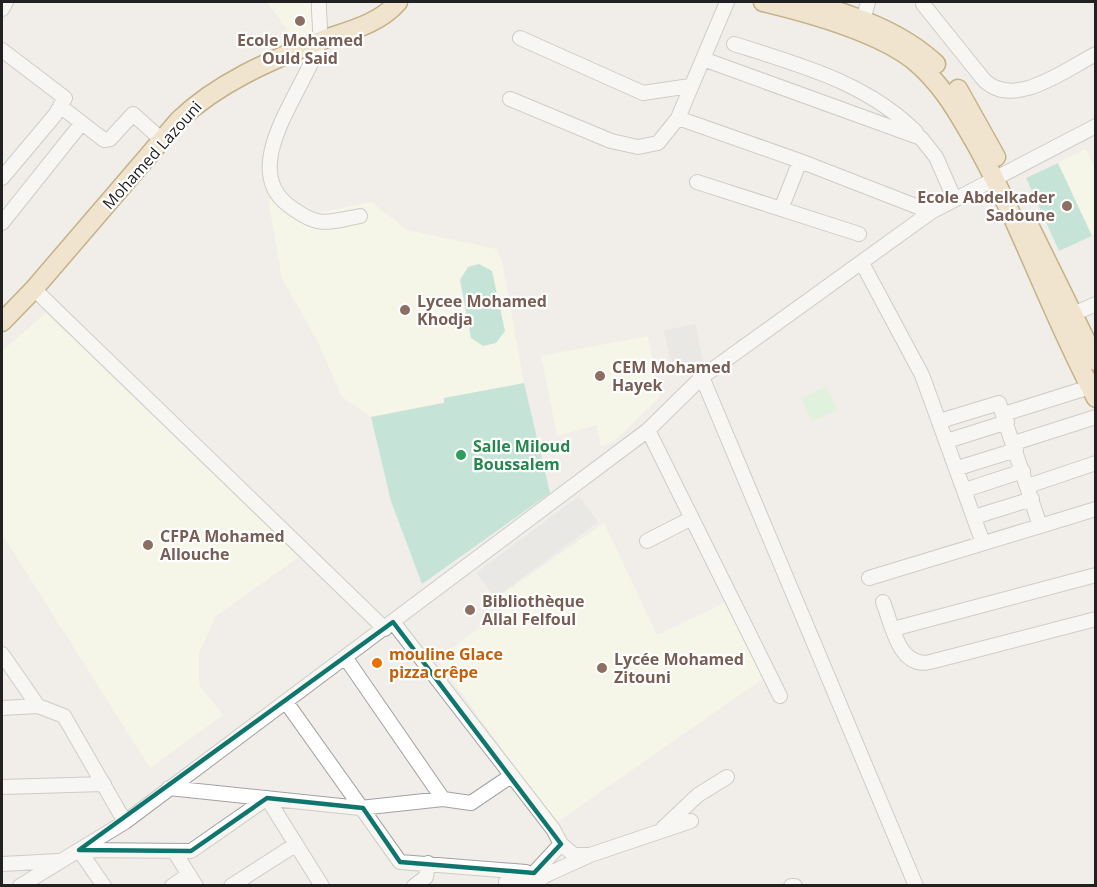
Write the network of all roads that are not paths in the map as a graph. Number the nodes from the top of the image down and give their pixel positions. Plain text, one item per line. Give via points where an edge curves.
1 (6, 2) edge
2 (319, 2) edge
3 (398, 2) edge
4 (727, 2) edge
5 (764, 2) edge
6 (807, 2) edge
7 (868, 2) edge
8 (920, 2) edge
9 (2, 9) edge
10 (862, 27) junction
11 (520, 38) dead end
12 (319, 41) junction
13 (734, 44) dead end
14 (2, 50) edge
15 (1095, 54) edge
16 (703, 59) junction
17 (690, 86) junction
18 (510, 99) dead end
19 (60, 106) junction
20 (678, 118) junction
21 (81, 124) junction
22 (1095, 126) edge
23 (921, 138) junction
24 (162, 140) junction
25 (800, 161) junction
26 (999, 175) junction
27 (2, 178) edge
28 (697, 182) dead end
29 (954, 198) junction
30 (781, 209) junction
31 (931, 212) junction
32 (360, 216) dead end
33 (2, 223) edge
34 (859, 234) dead end
35 (861, 263) junction
36 (34, 289) junction
37 (1095, 304) edge
38 (1072, 314) junction
39 (4, 315) edge
40 (1095, 361) edge
41 (702, 377) junction
42 (1093, 393) edge
43 (1095, 417) edge
44 (1005, 418) junction
45 (940, 421) junction
46 (648, 430) junction
47 (947, 441) junction
48 (1015, 446) junction
49 (1095, 464) edge
50 (958, 468) junction
51 (1023, 471) junction
52 (965, 490) junction
53 (1030, 493) junction
54 (1095, 509) edge
55 (974, 517) junction
56 (690, 519) junction
57 (1040, 525) junction
58 (647, 541) dead end
59 (983, 543) junction
60 (1095, 575) edge
61 (869, 578) dead end
62 (883, 602) dead end
63 (1095, 619) edge
64 (389, 625) junction
65 (893, 629) junction
66 (2, 654) edge
67 (345, 657) junction
68 (780, 696) dead end
69 (286, 702) junction
70 (38, 706) junction
71 (2, 708) edge
72 (511, 776) junction
73 (727, 777) dead end
74 (104, 784) junction
75 (2, 787) edge
76 (170, 788) junction
77 (267, 798) junction
78 (443, 799) junction
79 (362, 808) junction
80 (692, 821) dead end
81 (125, 822) junction
82 (659, 832) junction
83 (561, 844) junction
84 (295, 845) junction
85 (79, 850) junction
86 (174, 851) junction
87 (590, 855) junction
88 (62, 861) junction
89 (428, 863) junction
90 (2, 864) edge
91 (252, 872) junction
92 (533, 879) edge
93 (192, 880) edge
94 (40, 881) edge
95 (509, 884) edge
96 (20, 885) edge
97 (104, 885) edge
98 (172, 885) edge
99 (231, 885) edge
100 (260, 885) edge
101 (322, 885) edge
102 (414, 885) edge
103 (916, 885) edge

1 - 9 street
2 - 12 street
3 - 12 main road, Mohamed Lazouni via 370,24
4 - 16 street
5 - 10 main road
6 - 10 main road
7 - 10 street
8 - 15 street via 984,80 1002,92 1029,87
10 - 26 main road via 916,47 944,72 978,123
11 - 17 street via 643,93
12 - 24 main road, Mohamed Lazouni via 236,78 202,98
12 - 32 street via 301,88 272,143 268,170 279,199 300,215 321,224
13 - 23 street via 842,81 897,113
14 - 19 street via 65,98
16 - 17 street
16 - 23 street
17 - 20 street
18 - 20 street via 611,141 638,147 658,142
19 - 21 street
19 - 27 street
20 - 25 street
21 - 24 street via 107,141 133,114
21 - 33 street
22 - 26 street
23 - 29 street via 936,158
24 - 36 main road, Mohamed Lazouni
25 - 30 street
25 - 31 street
26 - 29 street
26 - 38 main road
26 - 42 main road
28 - 30 street
29 - 31 street
30 - 34 street
31 - 35 street
35 - 41 street
35 - 45 street via 922,375
36 - 39 main road, Mohamed Lazouni
36 - 64 street
37 - 38 street
38 - 40 main road
41 - 46 street
41 - 103 street
42 - 44 street
43 - 48 street
44 - 45 street via 996,402
44 - 47 street
44 - 48 street
45 - 47 street
46 - 56 street
46 - 64 street
47 - 50 street
48 - 50 street
48 - 51 street
49 - 53 street
50 - 52 street
51 - 52 street
51 - 53 street
52 - 55 street
53 - 55 street
53 - 57 street
54 - 57 street
55 - 59 street
56 - 58 street
56 - 68 street via 730,591
57 - 59 street
59 - 61 street
60 - 65 street
62 - 65 street
63 - 65 street via 923,664 905,656
64 - 67 street
64 - 72 street
66 - 70 street
67 - 69 street
67 - 78 street
69 - 76 street
69 - 79 street
70 - 71 street
70 - 74 street via 64,716
72 - 78 street via 471,803
72 - 83 street via 553,828
73 - 82 street via 698,795
74 - 75 street
74 - 81 street
76 - 77 street
76 - 81 street
77 - 79 street
77 - 84 street
77 - 86 street via 191,851
78 - 79 street
79 - 89 street via 400,862
80 - 82 street
81 - 85 street
82 - 87 street
83 - 87 street via 574,855
83 - 92 street
84 - 91 street
84 - 101 street
85 - 86 street
85 - 88 street
85 - 97 street
86 - 93 street
87 - 92 street
88 - 90 street
88 - 94 street
89 - 92 street
89 - 102 street via 426,877
91 - 99 street
91 - 100 street
92 - 95 street
93 - 98 street
94 - 96 street

